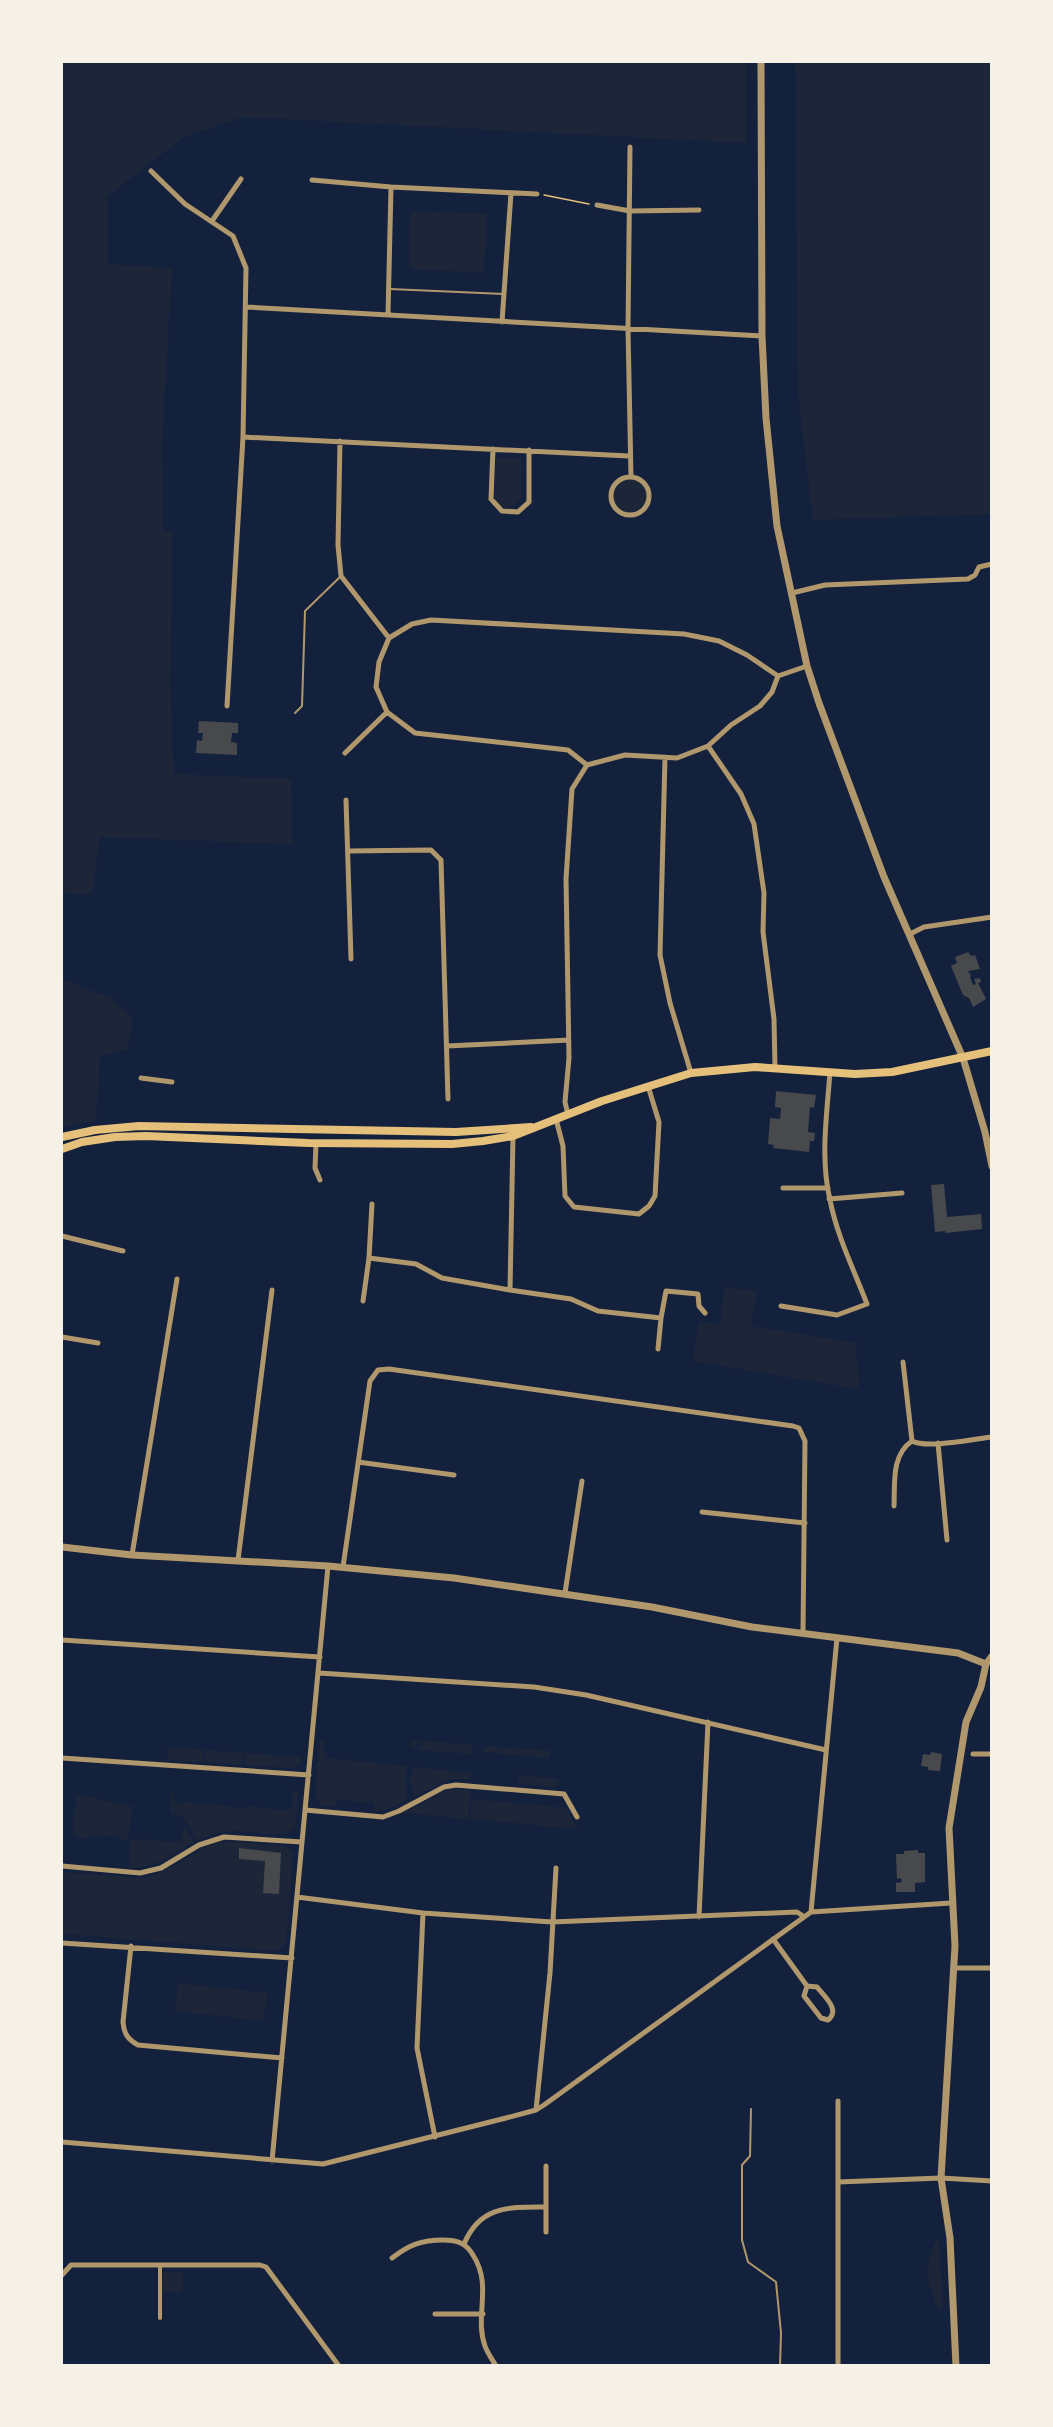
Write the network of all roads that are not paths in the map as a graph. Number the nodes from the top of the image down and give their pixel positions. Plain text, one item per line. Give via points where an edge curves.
1 (761, 62) edge
2 (630, 147) dead end
3 (151, 171) dead end
4 (241, 179) dead end
5 (312, 180) dead end
6 (391, 187) junction
7 (510, 193) junction
8 (537, 194) road end
9 (597, 205) road end
10 (699, 210) dead end
11 (630, 211) junction
12 (212, 221) junction
13 (388, 289) junction
14 (504, 294) junction
15 (247, 307) junction
16 (388, 315) junction
17 (502, 322) junction
18 (628, 329) junction
19 (762, 336) junction
20 (243, 437) junction
21 (340, 441) junction
22 (493, 449) junction
23 (529, 450) junction
24 (629, 456) junction
25 (631, 477) junction
26 (992, 564) edge
27 (341, 576) junction
28 (792, 593) junction
29 (389, 638) junction
30 (807, 666) junction
31 (778, 676) junction
32 (227, 706) dead end
33 (387, 712) junction
34 (295, 713) dead end
35 (708, 746) junction
36 (345, 753) dead end
37 (665, 757) junction
38 (587, 765) junction
39 (346, 800) dead end
40 (348, 851) junction
41 (992, 917) edge
42 (910, 933) junction
43 (351, 959) dead end
44 (569, 1040) junction
45 (447, 1046) junction
46 (992, 1051) edge
47 (963, 1058) junction
48 (775, 1068) junction
49 (830, 1071) junction
50 (691, 1073) junction
51 (141, 1078) dead end
52 (172, 1082) dead end
53 (648, 1086) junction
54 (448, 1099) dead end
55 (568, 1115) junction
56 (556, 1119) junction
57 (534, 1127) junction
58 (513, 1136) junction
59 (62, 1137) edge
60 (316, 1143) junction
61 (62, 1149) edge
62 (992, 1166) edge
63 (320, 1180) dead end
64 (783, 1188) dead end
65 (828, 1188) junction
66 (902, 1193) dead end
67 (829, 1199) junction
68 (372, 1204) dead end
69 (62, 1236) edge
70 (123, 1251) dead end
71 (369, 1258) junction
72 (177, 1279) dead end
73 (272, 1290) dead end
74 (510, 1290) junction
75 (363, 1301) dead end
76 (781, 1306) dead end
77 (705, 1313) dead end
78 (661, 1318) junction
79 (62, 1337) edge
80 (98, 1343) dead end
81 (658, 1349) dead end
82 (903, 1362) dead end
83 (992, 1437) edge
84 (912, 1441) junction
85 (938, 1443) junction
86 (358, 1462) junction
87 (454, 1475) dead end
88 (582, 1480) dead end
89 (894, 1506) dead end
90 (702, 1512) dead end
91 (805, 1523) junction
92 (947, 1540) dead end
93 (62, 1547) edge
94 (132, 1555) junction
95 (238, 1560) junction
96 (328, 1566) junction
97 (343, 1567) junction
98 (565, 1593) junction
99 (803, 1634) junction
100 (837, 1638) junction
101 (62, 1640) edge
102 (992, 1656) edge
103 (320, 1657) junction
104 (987, 1664) junction
105 (319, 1673) junction
106 (708, 1722) junction
107 (826, 1750) junction
108 (973, 1754) dead end
109 (992, 1754) edge
110 (62, 1758) edge
111 (309, 1776) junction
112 (305, 1810) junction
113 (577, 1816) dead end
114 (302, 1842) junction
115 (62, 1866) edge
116 (556, 1868) dead end
117 (297, 1897) junction
118 (951, 1903) junction
119 (811, 1912) junction
120 (423, 1913) junction
121 (699, 1917) junction
122 (803, 1917) junction
123 (552, 1922) junction
124 (773, 1939) junction
125 (62, 1943) edge
126 (130, 1946) junction
127 (292, 1958) junction
128 (954, 1968) junction
129 (992, 1968) edge
130 (807, 1986) junction
131 (282, 2058) junction
132 (838, 2101) dead end
133 (751, 2109) dead end
134 (536, 2110) junction
135 (435, 2137) junction
136 (62, 2142) edge
137 (273, 2161) junction
138 (546, 2166) dead end
139 (941, 2178) junction
140 (992, 2181) edge
141 (838, 2182) junction
142 (546, 2207) junction
143 (546, 2232) dead end
144 (464, 2244) junction
145 (392, 2258) dead end
146 (160, 2265) junction
147 (62, 2275) edge
148 (435, 2314) dead end
149 (483, 2314) junction
150 (160, 2318) dead end
151 (339, 2366) edge
152 (496, 2366) edge
153 (780, 2366) edge
154 (838, 2366) edge
155 (956, 2366) edge

1 - 19 street
2 - 11 street
3 - 12 street via 185,204
4 - 12 street
5 - 6 street
6 - 7 street
6 - 13 street
7 - 8 street
7 - 14 street
9 - 11 street
10 - 11 street
11 - 18 street
12 - 15 street via 233,236 246,268
13 - 14 lane
13 - 16 street
14 - 17 street
15 - 16 street
15 - 20 street
16 - 17 street
17 - 18 street
18 - 19 street
18 - 24 street
19 - 28 street via 777,526
20 - 21 street
20 - 32 street
21 - 22 street
21 - 27 street
22 - 23 street
22 - 23 street via 491,499 502,511 518,512 528,502
23 - 24 street
24 - 25 street
25 - 25 street via 642,481 649,494 646,507 629,516 615,508 611,494 616,483
26 - 28 street via 979,567 975,576 968,579 825,585
27 - 29 street
27 - 34 lane via 305,611 302,706
28 - 30 street
29 - 31 street via 412,624 431,620 684,634 719,641
29 - 33 street via 379,662 376,687
30 - 31 street
30 - 42 street via 877,860
31 - 35 street via 772,692 760,706
33 - 36 street
33 - 38 street via 415,733 568,750
35 - 37 street via 677,758
35 - 48 street via 741,794 754,824 764,893 763,932 774,1019
37 - 38 street via 625,755
37 - 50 street via 660,955
38 - 44 street via 572,789 571,800 566,933
39 - 40 street
40 - 43 street
40 - 45 street via 431,850 441,861
41 - 42 street via 924,927
42 - 47 street
44 - 45 street
44 - 55 street via 565,1090
45 - 54 street
46 - 47 main road
47 - 49 main road via 892,1072
47 - 62 street
48 - 49 main road
48 - 50 main road
49 - 65 street via 825,1125
50 - 53 main road
51 - 52 street
53 - 55 main road
53 - 56 street via 659,1122 655,1196 639,1214 574,1207 565,1196 563,1146
55 - 56 main road
56 - 57 main road
57 - 58 main road
57 - 59 main road via 456,1132 139,1126
58 - 60 main road via 452,1144
58 - 74 street
60 - 61 main road via 146,1136 82,1142
60 - 63 street via 315,1168
64 - 65 street
65 - 67 street
66 - 67 street
67 - 76 street via 867,1304 837,1315
68 - 71 street
69 - 70 street
71 - 74 street via 416,1264 442,1278
71 - 75 street
72 - 94 street
73 - 95 street
74 - 78 street via 571,1299 598,1311
77 - 78 street via 699,1306 698,1294 666,1291
78 - 81 street
79 - 80 street
82 - 84 street
83 - 85 street
84 - 85 street
84 - 89 street via 900,1453 895,1471
85 - 92 street
86 - 87 street
86 - 91 street via 370,1381 378,1370 389,1369 799,1428 804,1441
86 - 97 street
88 - 98 street
90 - 91 street
91 - 99 street
93 - 94 street
94 - 95 street
95 - 96 street
96 - 97 street
96 - 103 street
97 - 98 street
98 - 99 street
99 - 100 street
100 - 104 street via 958,1653
100 - 107 street
101 - 103 street
102 - 104 street
103 - 105 street
104 - 118 street via 966,1722 950,1818
105 - 106 street via 534,1687
105 - 111 street
106 - 107 street
106 - 121 street
107 - 119 street
108 - 109 street
110 - 111 street
111 - 112 street
112 - 113 street via 382,1817 444,1787 463,1785 564,1794
112 - 114 street
114 - 115 street via 224,1837 199,1845 161,1868 140,1873
114 - 117 street
116 - 123 street
117 - 120 street
117 - 127 street
118 - 119 street
118 - 128 street
119 - 122 street
120 - 123 street
120 - 135 street via 417,2048
121 - 122 street via 797,1912
121 - 123 street
122 - 124 street
123 - 134 street
124 - 130 street
124 - 134 street
125 - 126 street
126 - 127 street
126 - 131 street via 123,2022 129,2040 138,2045
127 - 131 street
128 - 129 street
128 - 139 street
130 - 130 street via 804,1996 820,2018 831,2018 833,2008 817,1987
131 - 137 street
132 - 141 street
133 - 153 lane via 750,2156 742,2165 742,2240 748,2262 776,2282
134 - 135 street
135 - 137 street via 322,2164
136 - 137 street
138 - 142 street
139 - 140 street
139 - 141 street
139 - 155 street via 950,2238
141 - 154 street
142 - 143 street
142 - 144 street via 509,2207 491,2213 480,2218
144 - 145 street via 455,2240 427,2240 409,2245
144 - 149 street via 483,2276
146 - 147 street via 71,2265
146 - 150 street
146 - 151 street via 266,2267
148 - 149 street
149 - 152 street via 485,2346

